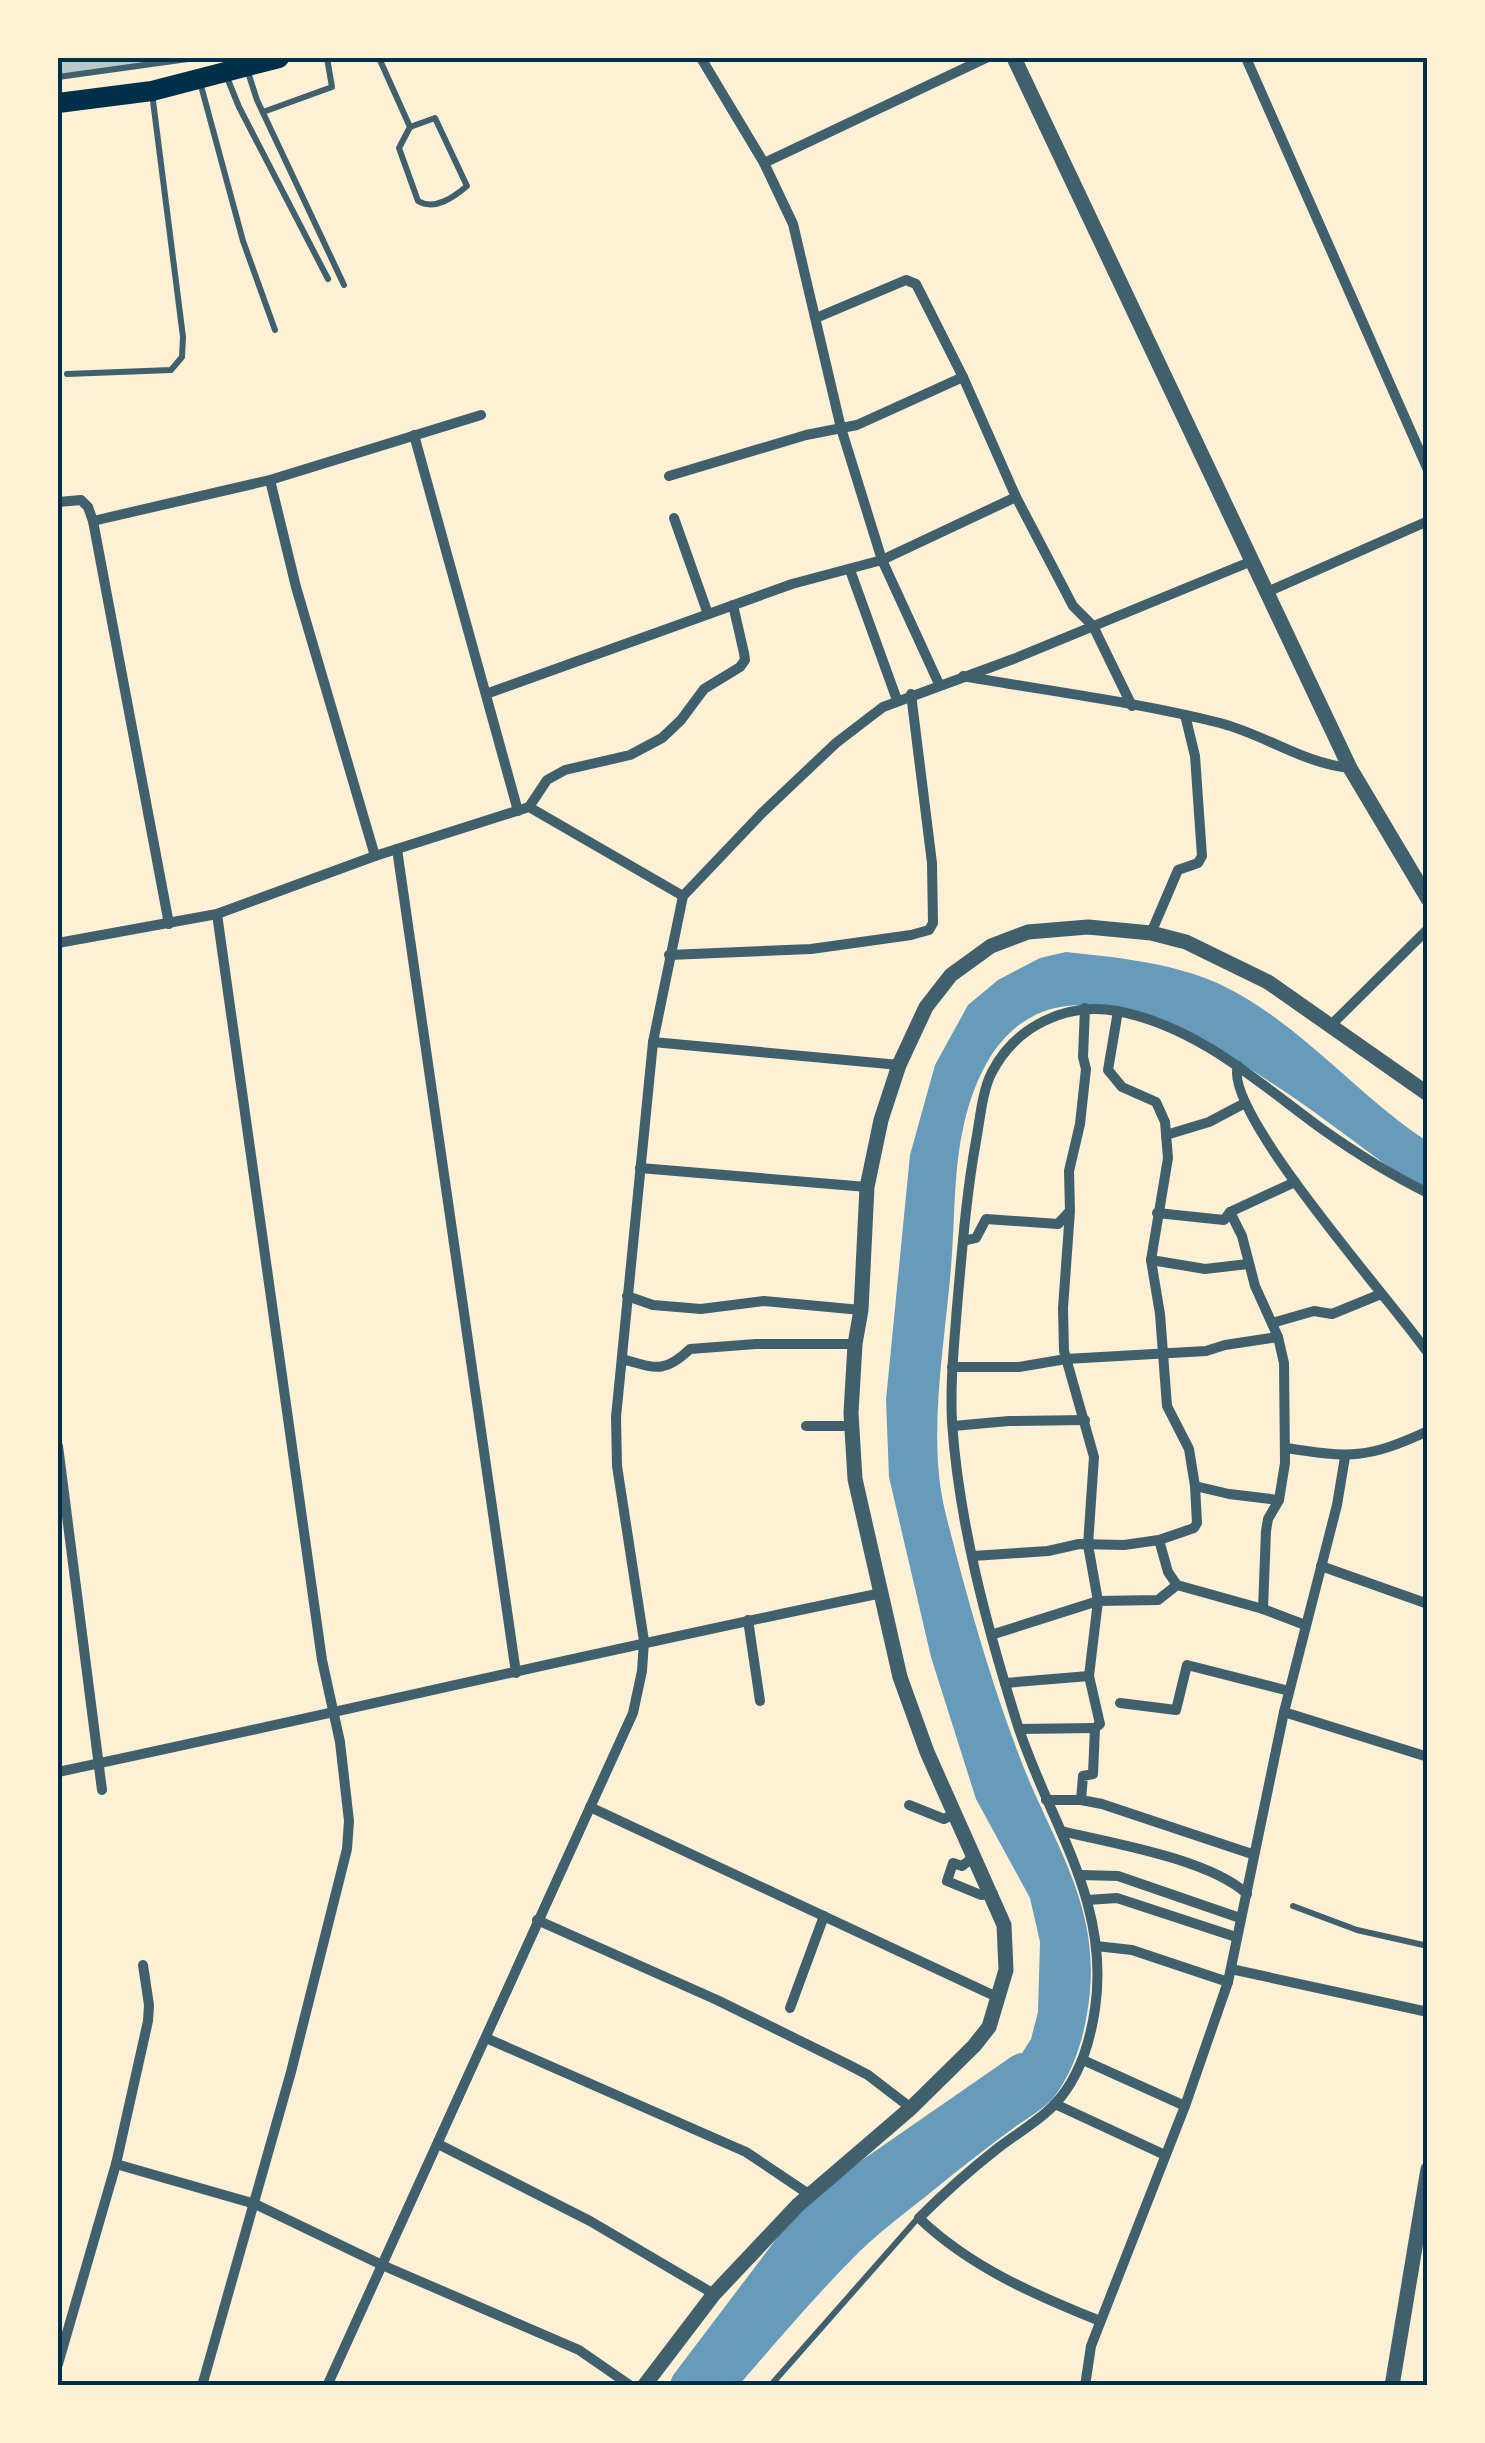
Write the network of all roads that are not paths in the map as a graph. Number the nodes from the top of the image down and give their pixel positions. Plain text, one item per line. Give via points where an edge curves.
1 (195, 58) edge
2 (279, 58) edge
3 (327, 58) edge
4 (379, 58) edge
5 (700, 58) edge
6 (986, 58) edge
7 (1014, 58) edge
8 (1246, 58) edge
9 (246, 68) junction
10 (225, 74) junction
11 (58, 77) edge
12 (200, 80) junction
13 (152, 91) junction
14 (58, 103) edge
15 (263, 112) junction
16 (410, 127) junction
17 (764, 163) junction
18 (328, 280) dead end
19 (344, 285) dead end
20 (816, 318) junction
21 (274, 330) dead end
22 (66, 374) dead end
23 (963, 377) junction
24 (480, 415) dead end
25 (842, 428) junction
26 (414, 436) junction
27 (1428, 470) edge
28 (669, 476) dead end
29 (270, 480) junction
30 (1016, 497) junction
31 (58, 502) edge
32 (674, 518) dead end
33 (1428, 520) edge
34 (93, 522) junction
35 (882, 560) junction
36 (1252, 560) junction
37 (850, 570) junction
38 (1267, 592) junction
39 (732, 606) junction
40 (708, 614) junction
41 (1092, 626) junction
42 (962, 676) junction
43 (939, 684) junction
44 (486, 694) junction
45 (911, 694) junction
46 (897, 700) junction
47 (1132, 706) junction
48 (1185, 714) junction
49 (1350, 768) junction
50 (523, 809) junction
51 (397, 849) junction
52 (376, 856) junction
53 (683, 896) junction
54 (1428, 899) edge
55 (218, 914) junction
56 (169, 924) junction
57 (1428, 930) edge
58 (1151, 932) junction
59 (58, 943) edge
60 (669, 955) junction
61 (1085, 1008) junction
62 (1118, 1011) junction
63 (1331, 1025) junction
64 (654, 1042) junction
65 (899, 1064) junction
66 (1238, 1066) junction
67 (1428, 1094) edge
68 (1245, 1103) junction
69 (1166, 1135) junction
70 (640, 1168) junction
71 (1295, 1182) junction
72 (868, 1187) junction
73 (1428, 1193) edge
74 (1070, 1211) junction
75 (1230, 1212) junction
76 (1157, 1213) junction
77 (963, 1241) junction
78 (1151, 1260) junction
79 (1248, 1264) junction
80 (1382, 1294) junction
81 (628, 1296) junction
82 (862, 1310) junction
83 (1272, 1323) junction
84 (1278, 1338) junction
85 (855, 1344) junction
86 (1162, 1354) junction
87 (1428, 1354) edge
88 (622, 1359) junction
89 (1066, 1359) junction
90 (952, 1367) junction
91 (1085, 1420) junction
92 (806, 1426) dead end
93 (852, 1426) junction
94 (952, 1426) junction
95 (1428, 1432) edge
96 (58, 1446) edge
97 (1286, 1448) junction
98 (1346, 1457) junction
99 (1196, 1486) junction
100 (1279, 1500) junction
101 (1159, 1540) junction
102 (1088, 1545) junction
103 (973, 1556) junction
104 (1321, 1566) junction
105 (1177, 1586) junction
106 (882, 1593) junction
107 (1098, 1600) junction
108 (1428, 1604) edge
109 (1264, 1609) junction
110 (748, 1620) junction
111 (1305, 1624) junction
112 (994, 1634) junction
113 (644, 1642) junction
114 (516, 1673) junction
115 (1089, 1676) junction
116 (1005, 1683) junction
117 (1289, 1691) junction
118 (760, 1701) dead end
119 (1120, 1703) dead end
120 (332, 1712) junction
121 (1284, 1712) junction
122 (1095, 1728) junction
123 (1019, 1730) junction
124 (1428, 1757) edge
125 (98, 1763) junction
126 (58, 1772) edge
127 (102, 1790) dead end
128 (1046, 1800) junction
129 (1081, 1800) junction
130 (909, 1804) dead end
131 (590, 1806) junction
132 (956, 1813) junction
133 (1061, 1831) junction
134 (1252, 1854) junction
135 (975, 1856) junction
136 (1081, 1875) junction
137 (993, 1894) junction
138 (1246, 1894) junction
139 (1087, 1900) junction
140 (1293, 1906) dead end
141 (824, 1916) junction
142 (1240, 1918) junction
143 (537, 1920) junction
144 (1236, 1937) junction
145 (1096, 1946) junction
146 (1428, 1946) edge
147 (144, 1965) dead end
148 (1231, 1970) junction
149 (1228, 1982) junction
150 (1000, 1999) junction
151 (790, 2008) dead end
152 (1428, 2012) edge
153 (486, 2038) junction
154 (1084, 2060) junction
155 (1056, 2104) junction
156 (1185, 2106) junction
157 (910, 2108) junction
158 (438, 2144) junction
159 (1164, 2155) junction
160 (116, 2164) junction
161 (1428, 2169) edge
162 (810, 2194) junction
163 (255, 2204) junction
164 (919, 2218) junction
165 (382, 2265) junction
166 (714, 2294) junction
167 (1100, 2321) junction
168 (58, 2364) edge
169 (202, 2386) edge
170 (327, 2386) edge
171 (630, 2386) edge
172 (644, 2386) edge
173 (770, 2386) edge
174 (1085, 2386) edge
175 (1392, 2386) edge

1 - 11 lane
2 - 9 main road
3 - 15 lane via 332,87
4 - 16 lane
5 - 17 street
6 - 17 street
7 - 36 street
8 - 27 street
9 - 10 main road
9 - 15 lane
10 - 12 main road
10 - 18 lane
12 - 13 main road
12 - 21 lane
13 - 14 main road
13 - 22 lane via 182,358 171,370
15 - 19 lane
16 - 16 lane via 436,118 466,188 434,206 418,202 400,142
17 - 20 street via 792,224
20 - 23 street via 912,280
20 - 25 street
23 - 25 street
23 - 30 street
24 - 26 street
25 - 28 street
25 - 35 street
26 - 29 street
26 - 44 street
29 - 34 street
29 - 52 street
30 - 35 street
30 - 41 street via 1073,606
31 - 34 street via 81,500
32 - 40 street
33 - 38 street
34 - 56 street
35 - 37 street
35 - 43 street
36 - 38 street
36 - 41 street
37 - 39 street
37 - 46 street
38 - 49 street
39 - 40 street
39 - 50 street via 745,660 740,667 704,689 662,738 630,755 565,770
40 - 44 street
41 - 42 street
41 - 47 street
42 - 43 street
42 - 47 street
43 - 45 street
44 - 50 street
45 - 46 street
45 - 60 street via 932,863 929,930 811,949
46 - 53 street via 836,743
47 - 48 street
48 - 49 street via 1250,732 1295,756
48 - 58 street via 1202,856 1178,870
49 - 54 street
50 - 51 street
50 - 53 street
51 - 52 street
51 - 114 street
52 - 55 street
53 - 60 street
55 - 56 street
55 - 120 street
56 - 59 street
57 - 63 street
58 - 63 street via 1224,959
58 - 65 street via 1054,929 991,946 951,976 926,1007
60 - 64 street
61 - 62 street
61 - 74 street via 1086,1069 1069,1172
61 - 77 street via 1030,1028 990,1074
62 - 66 street via 1198,1041
62 - 69 street via 1108,1070 1122,1087 1156,1102
63 - 67 street
64 - 65 street
64 - 70 street
65 - 72 street
66 - 68 street
66 - 73 street via 1384,1170
68 - 69 street
68 - 71 street
69 - 76 street
70 - 72 street
70 - 81 street
71 - 75 street
71 - 80 street
72 - 82 street
74 - 77 street via 1058,1224 986,1219 976,1238
74 - 89 street
75 - 76 street via 1224,1220
75 - 79 street
76 - 78 street
77 - 90 street
78 - 79 street via 1205,1269
78 - 86 street
79 - 83 street
80 - 83 street via 1332,1314 1314,1311
80 - 87 street
81 - 82 street via 701,1309 764,1302
81 - 88 street
82 - 85 street
83 - 84 street
84 - 86 street
84 - 97 street
85 - 88 street via 690,1349 674,1365 654,1368
85 - 93 street
86 - 89 street
86 - 99 street via 1166,1406 1190,1449
88 - 113 street via 618,1466
89 - 90 street
89 - 91 street
90 - 94 street
91 - 94 street
91 - 102 street via 1094,1458
92 - 93 street
93 - 106 street via 854,1479
94 - 103 street
95 - 98 street
96 - 125 street
97 - 98 street
97 - 100 street
98 - 104 street
99 - 100 street
99 - 101 street via 1197,1523
100 - 109 street via 1266,1531
101 - 102 street
101 - 105 street
102 - 103 street
102 - 107 street
103 - 112 street
104 - 108 street
104 - 111 street
105 - 107 street via 1158,1600
105 - 109 street
106 - 110 street
106 - 132 street via 900,1677
107 - 112 street
107 - 115 street
109 - 111 street
110 - 113 street
110 - 118 street
111 - 117 street
112 - 116 street
113 - 114 street
113 - 131 street via 633,1713
114 - 120 street
115 - 116 street
115 - 122 street via 1100,1724
116 - 123 street
117 - 119 street via 1186,1665 1176,1710
117 - 121 street
120 - 125 street
120 - 163 street via 350,1821 347,1849
121 - 124 street
121 - 134 street
122 - 123 street
122 - 129 street via 1093,1774 1083,1776
123 - 128 street
125 - 126 street
125 - 127 street
128 - 129 street
128 - 133 street
129 - 134 street
130 - 132 street via 944,1818
131 - 141 street
131 - 143 street
132 - 135 street
133 - 136 street
133 - 138 street via 1142,1850 1232,1881
134 - 138 street
135 - 137 street
135 - 137 street via 962,1866 953,1863 947,1881 981,1896
136 - 139 street
136 - 142 street via 1118,1876
137 - 150 street via 1007,1950
138 - 142 street
139 - 144 street via 1117,1898
139 - 145 street
140 - 146 lane via 1356,1930
141 - 150 street
141 - 151 street
142 - 144 street
143 - 153 street
143 - 157 street via 868,2075
144 - 148 street
145 - 149 street via 1132,1950
145 - 154 street via 1095,2008
147 - 160 street via 148,2022
148 - 149 street
148 - 152 street
149 - 156 street
150 - 157 street via 974,2046
153 - 158 street
153 - 162 street via 746,2152
154 - 155 street
154 - 156 street
155 - 159 street
155 - 164 street
156 - 159 street
157 - 162 street
158 - 165 street
158 - 166 street
159 - 167 street
160 - 163 street
160 - 168 street
161 - 175 street
162 - 166 street
163 - 165 street
163 - 169 street
164 - 167 street via 993,2272
164 - 173 lane
165 - 170 street
165 - 171 street via 579,2350
166 - 172 street
167 - 174 street

